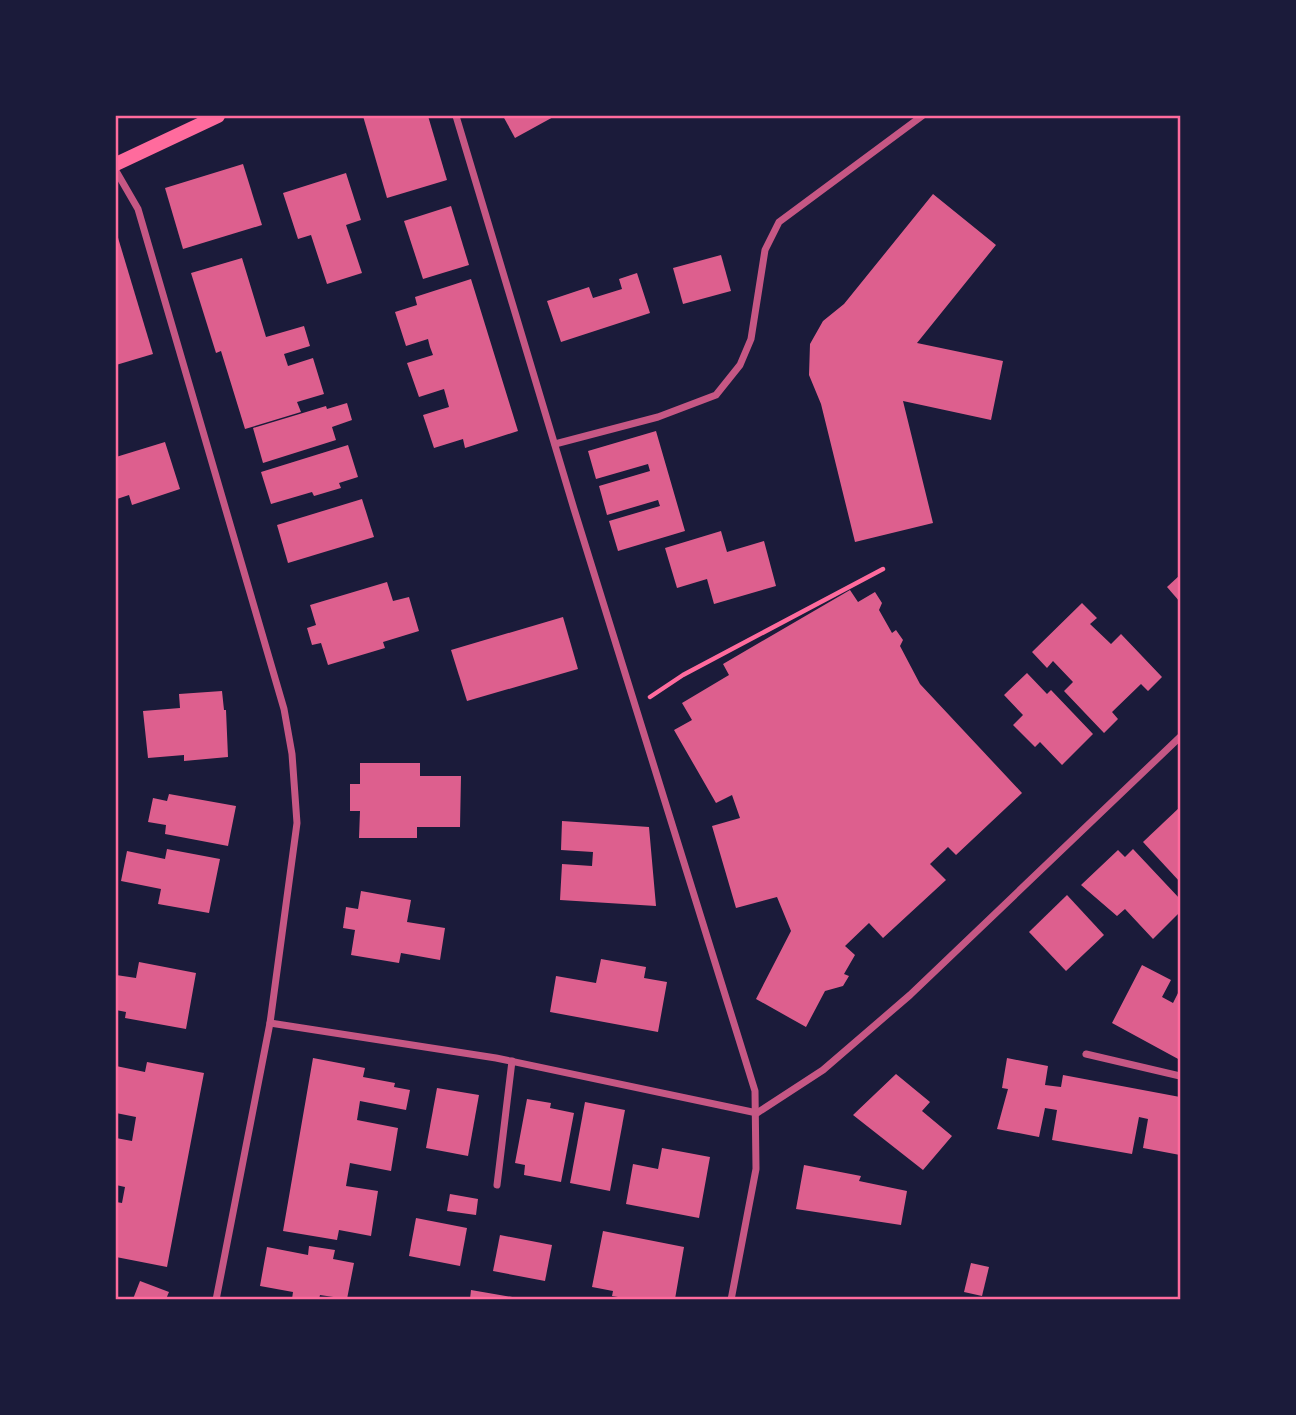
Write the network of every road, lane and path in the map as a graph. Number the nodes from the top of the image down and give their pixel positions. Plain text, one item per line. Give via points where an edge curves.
1 (218, 116) edge
2 (456, 116) edge
3 (922, 116) edge
4 (116, 164) edge
5 (116, 171) edge
6 (555, 444) junction
7 (883, 569) dead end
8 (635, 707) junction
9 (1181, 737) edge
10 (270, 1023) junction
11 (1086, 1054) dead end
12 (512, 1061) junction
13 (1181, 1076) edge
14 (757, 1113) junction
15 (497, 1185) dead end
16 (216, 1300) edge
17 (731, 1300) edge

1 - 4 main road
2 - 6 street
3 - 6 street via 779,222 765,250 751,338 740,365 716,395 657,417
5 - 10 street via 138,209 284,709 297,823
6 - 8 street
7 - 8 path via 683,676
8 - 14 street via 755,1091
9 - 14 street via 910,995 823,1070
10 - 12 street
10 - 16 street
11 - 13 street
12 - 14 street
12 - 15 street
14 - 17 street via 756,1169

